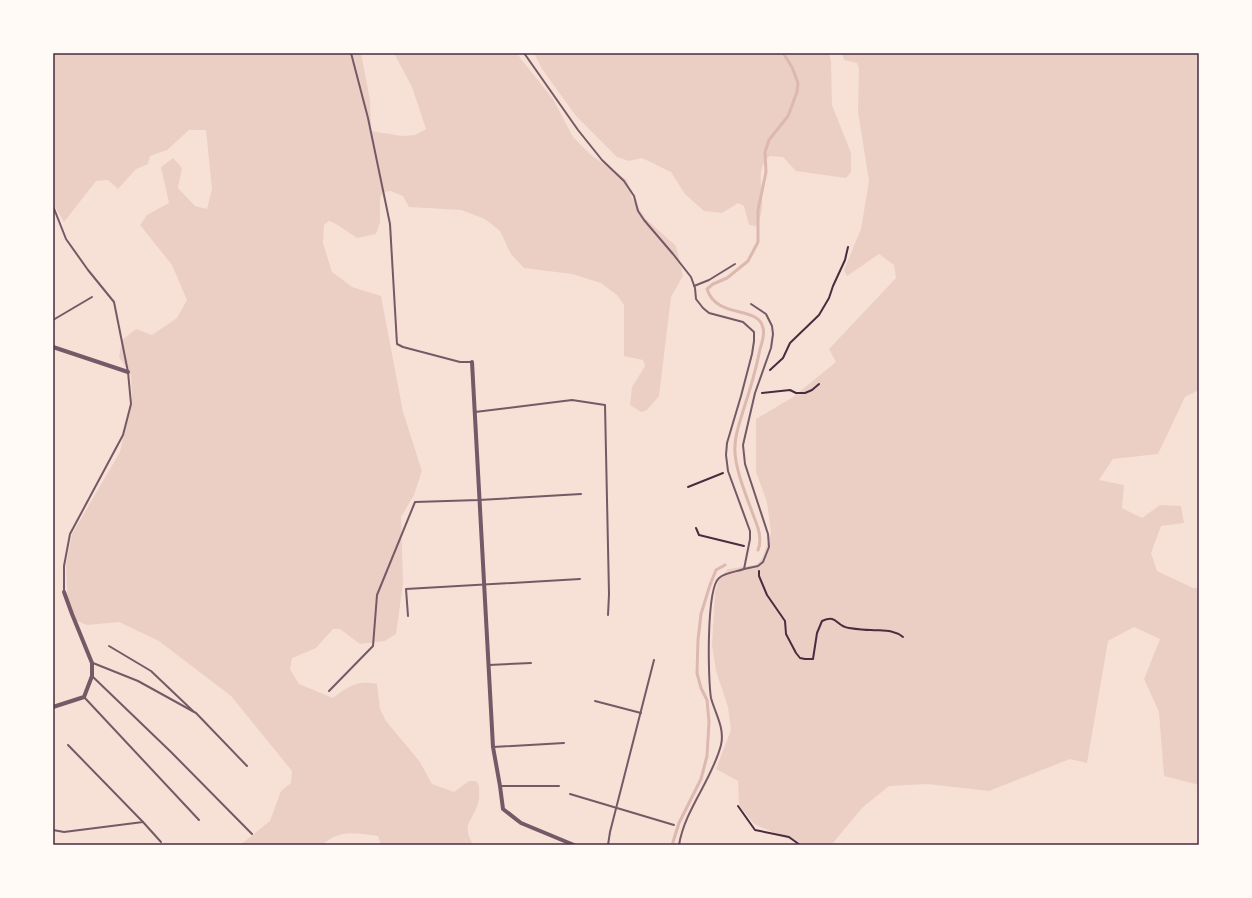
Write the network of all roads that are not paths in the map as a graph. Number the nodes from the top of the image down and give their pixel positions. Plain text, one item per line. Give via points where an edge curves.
1 (351, 53) edge
2 (524, 53) edge
3 (53, 206) edge
4 (735, 264) dead end
5 (694, 286) junction
6 (92, 297) dead end
7 (751, 304) dead end
8 (53, 320) edge
9 (53, 347) edge
10 (472, 362) joint
11 (128, 372) junction
12 (475, 412) junction
13 (581, 494) dead end
14 (479, 500) junction
15 (744, 570) junction
16 (580, 579) dead end
17 (484, 585) junction
18 (64, 592) joint
19 (608, 615) dead end
20 (408, 616) dead end
21 (109, 646) dead end
22 (654, 660) dead end
23 (92, 663) junction
24 (531, 663) dead end
25 (489, 666) junction
26 (92, 676) junction
27 (329, 691) dead end
28 (84, 697) junction
29 (595, 701) dead end
30 (53, 707) edge
31 (196, 713) junction
32 (640, 713) junction
33 (564, 743) dead end
34 (68, 745) dead end
35 (493, 747) junction
36 (248, 766) dead end
37 (500, 786) junction
38 (558, 786) dead end
39 (570, 794) dead end
40 (617, 808) junction
41 (199, 820) dead end
42 (143, 822) junction
43 (674, 825) dead end
44 (53, 830) edge
45 (252, 834) dead end
46 (161, 842) dead end
47 (574, 845) edge
48 (608, 845) edge
49 (679, 845) edge

1 - 10 lane via 368,118 390,224 397,344 403,348 460,362
2 - 5 lane via 578,130 602,160 624,181 634,196 638,211 644,220 684,268
3 - 11 lane via 66,239 114,302
4 - 5 lane
5 - 15 lane via 696,299 709,313 743,322 754,332 752,354 727,443 726,455 728,471 750,531
6 - 8 lane
7 - 15 lane via 766,314 773,334 743,445 745,464 768,534 769,547 758,566
9 - 11 street
10 - 12 street
11 - 18 lane via 131,404 123,435 70,534 64,566
12 - 14 street
12 - 19 lane via 572,400 605,405
13 - 14 lane
14 - 17 street
14 - 27 lane via 415,502 377,595 373,646
15 - 49 lane via 727,573 714,583 710,616 709,669 712,698 722,736 718,755 686,818
16 - 17 lane
17 - 20 lane via 406,589
17 - 25 street
18 - 23 street
21 - 31 lane via 151,671
22 - 32 lane
23 - 26 street
23 - 31 lane via 138,681
24 - 25 lane
25 - 35 street
26 - 28 street
26 - 45 lane
28 - 30 street
28 - 41 lane
29 - 32 lane
31 - 36 lane
32 - 40 lane
33 - 35 lane
34 - 42 lane
35 - 37 street
37 - 38 lane
37 - 47 street via 503,809 521,823
39 - 40 lane
40 - 43 lane
40 - 48 lane
42 - 44 lane via 64,832
42 - 46 lane

